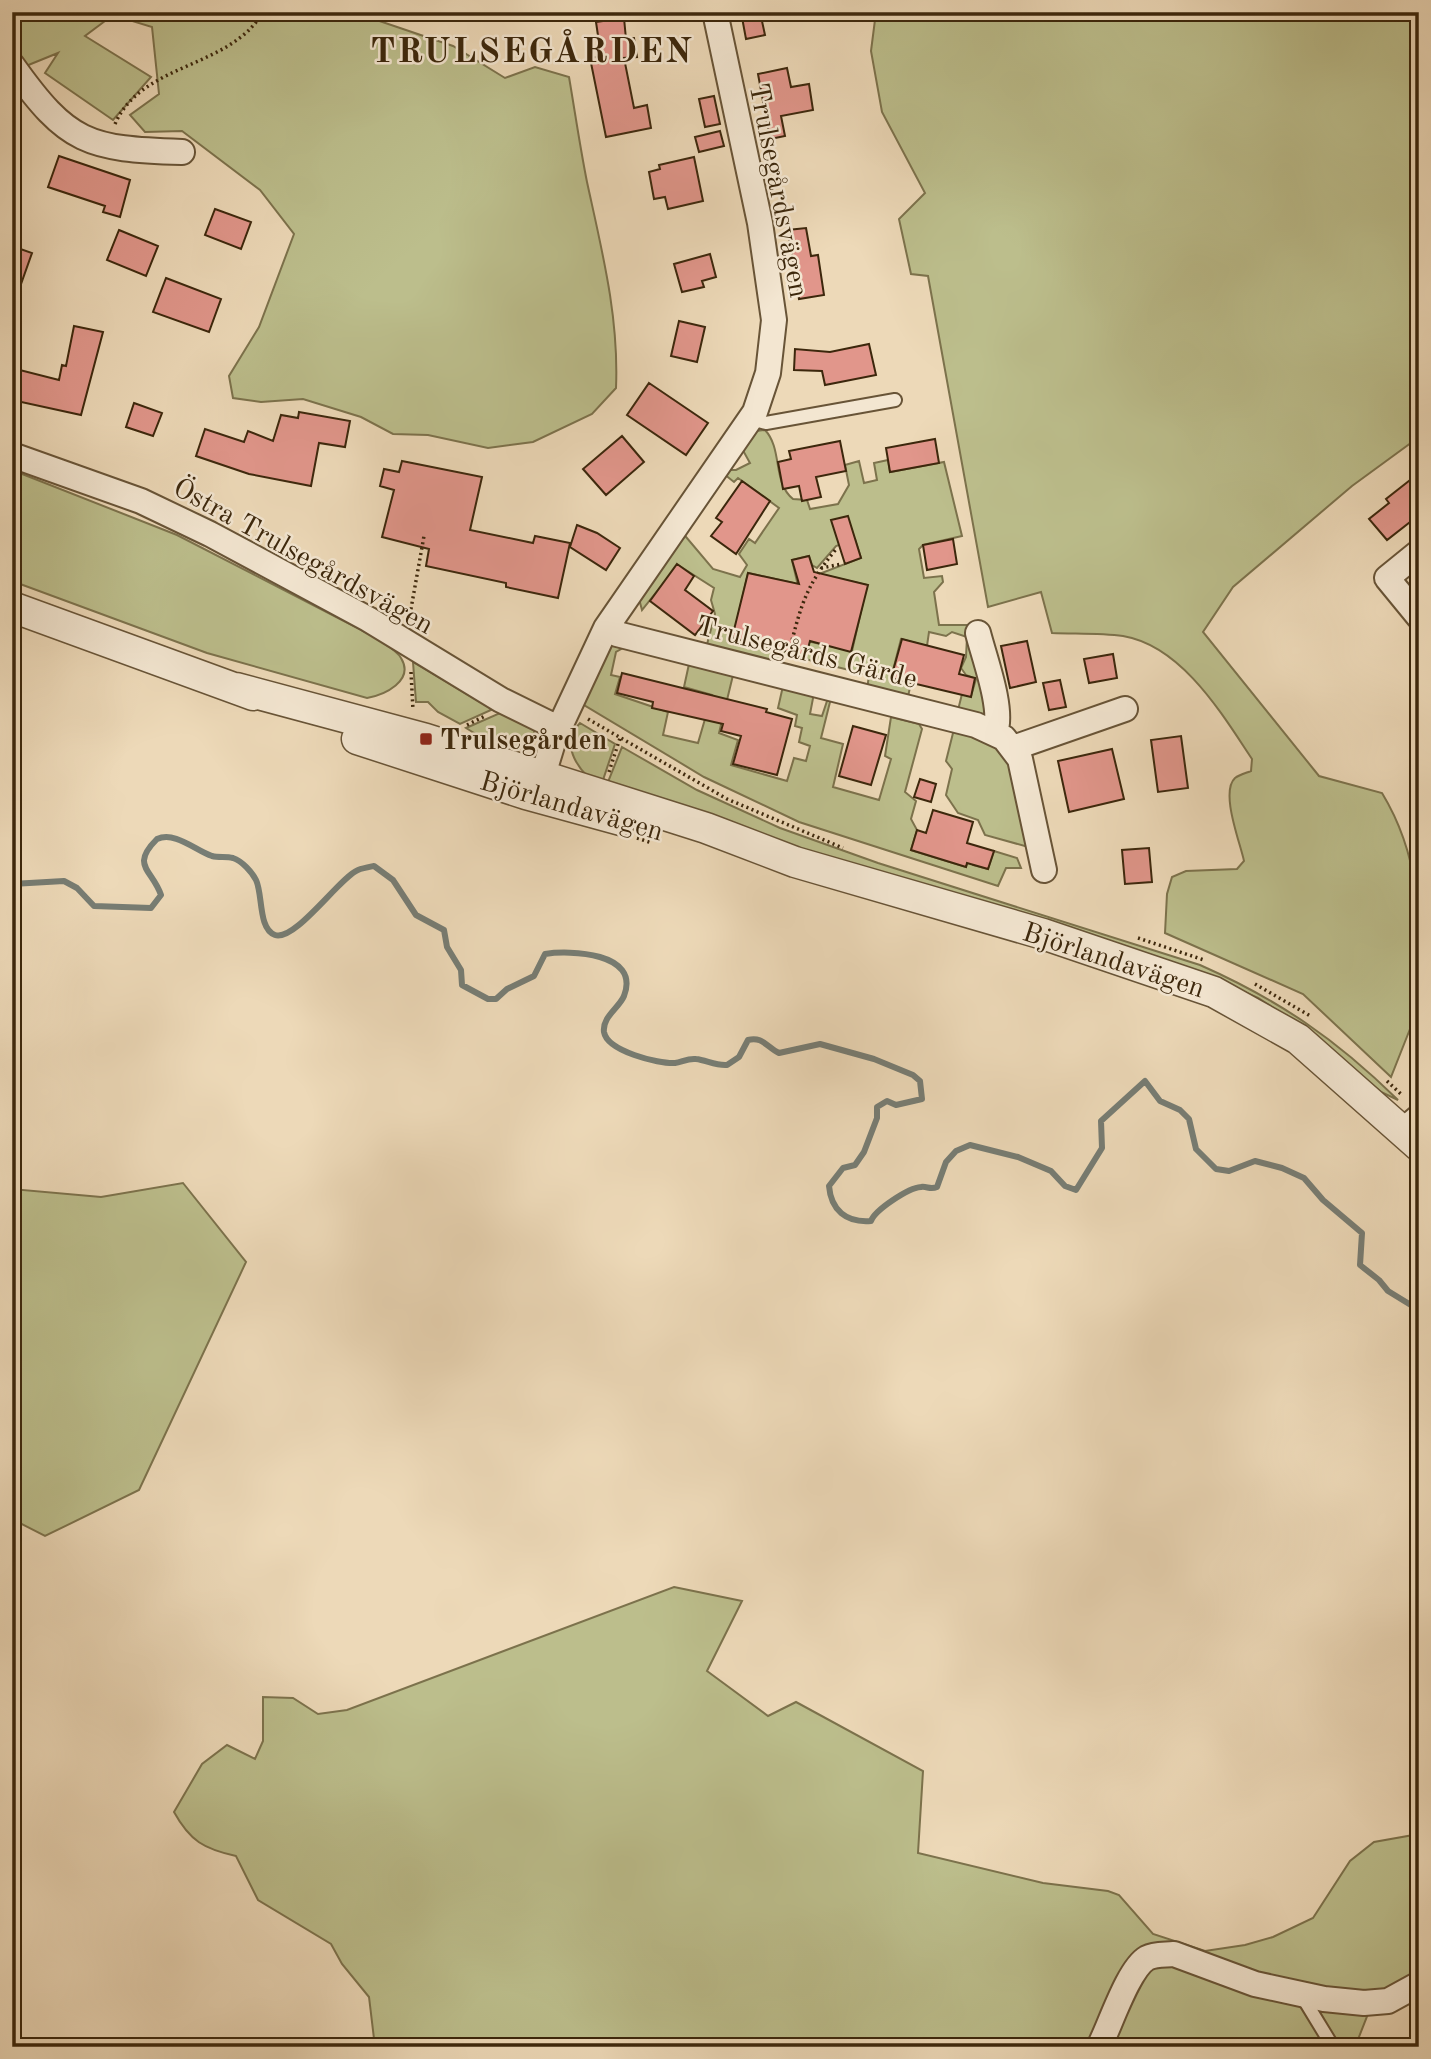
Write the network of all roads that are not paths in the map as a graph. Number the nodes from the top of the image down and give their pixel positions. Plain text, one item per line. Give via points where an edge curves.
1 (715, 12) edge
2 (12, 65) edge
3 (182, 152) dead end
4 (895, 400) dead end
5 (751, 419) junction
6 (12, 455) edge
7 (1419, 552) edge
8 (12, 607) edge
9 (1419, 617) edge
10 (606, 628) junction
11 (978, 633) dead end
12 (1125, 709) dead end
13 (558, 729) junction
14 (1004, 740) junction
15 (540, 786) junction
16 (1044, 870) dead end
17 (1413, 1133) edge
18 (1419, 1984) edge
19 (1305, 1996) junction
20 (1099, 2047) edge
21 (1333, 2047) edge

1 - 5 street, Trulsegårdsvägen via 760,223 774,320 764,390
2 - 3 street via 32,93 88,142
4 - 5 lane via 765,423
5 - 10 street, Trulsegårdsvägen
6 - 13 street, Östra Trulsegårdsvägen via 141,501 210,534
7 - 9 street via 1387,578
8 - 15 street, Björlandavägen via 236,688 426,739
10 - 13 street, Trulsegårdsvägen
10 - 14 street, Trulsegårds Gärde via 912,707
11 - 14 street
12 - 14 street
13 - 15 street, Trulsegårdsvägen
14 - 16 street via 1020,760
15 - 17 street, Björlandavägen via 706,828 794,862 1043,934 1214,992 1298,1040
18 - 19 street via 1379,2002
19 - 20 street via 1174,1955 1159,1955 1145,1959 1134,1972
19 - 21 lane

